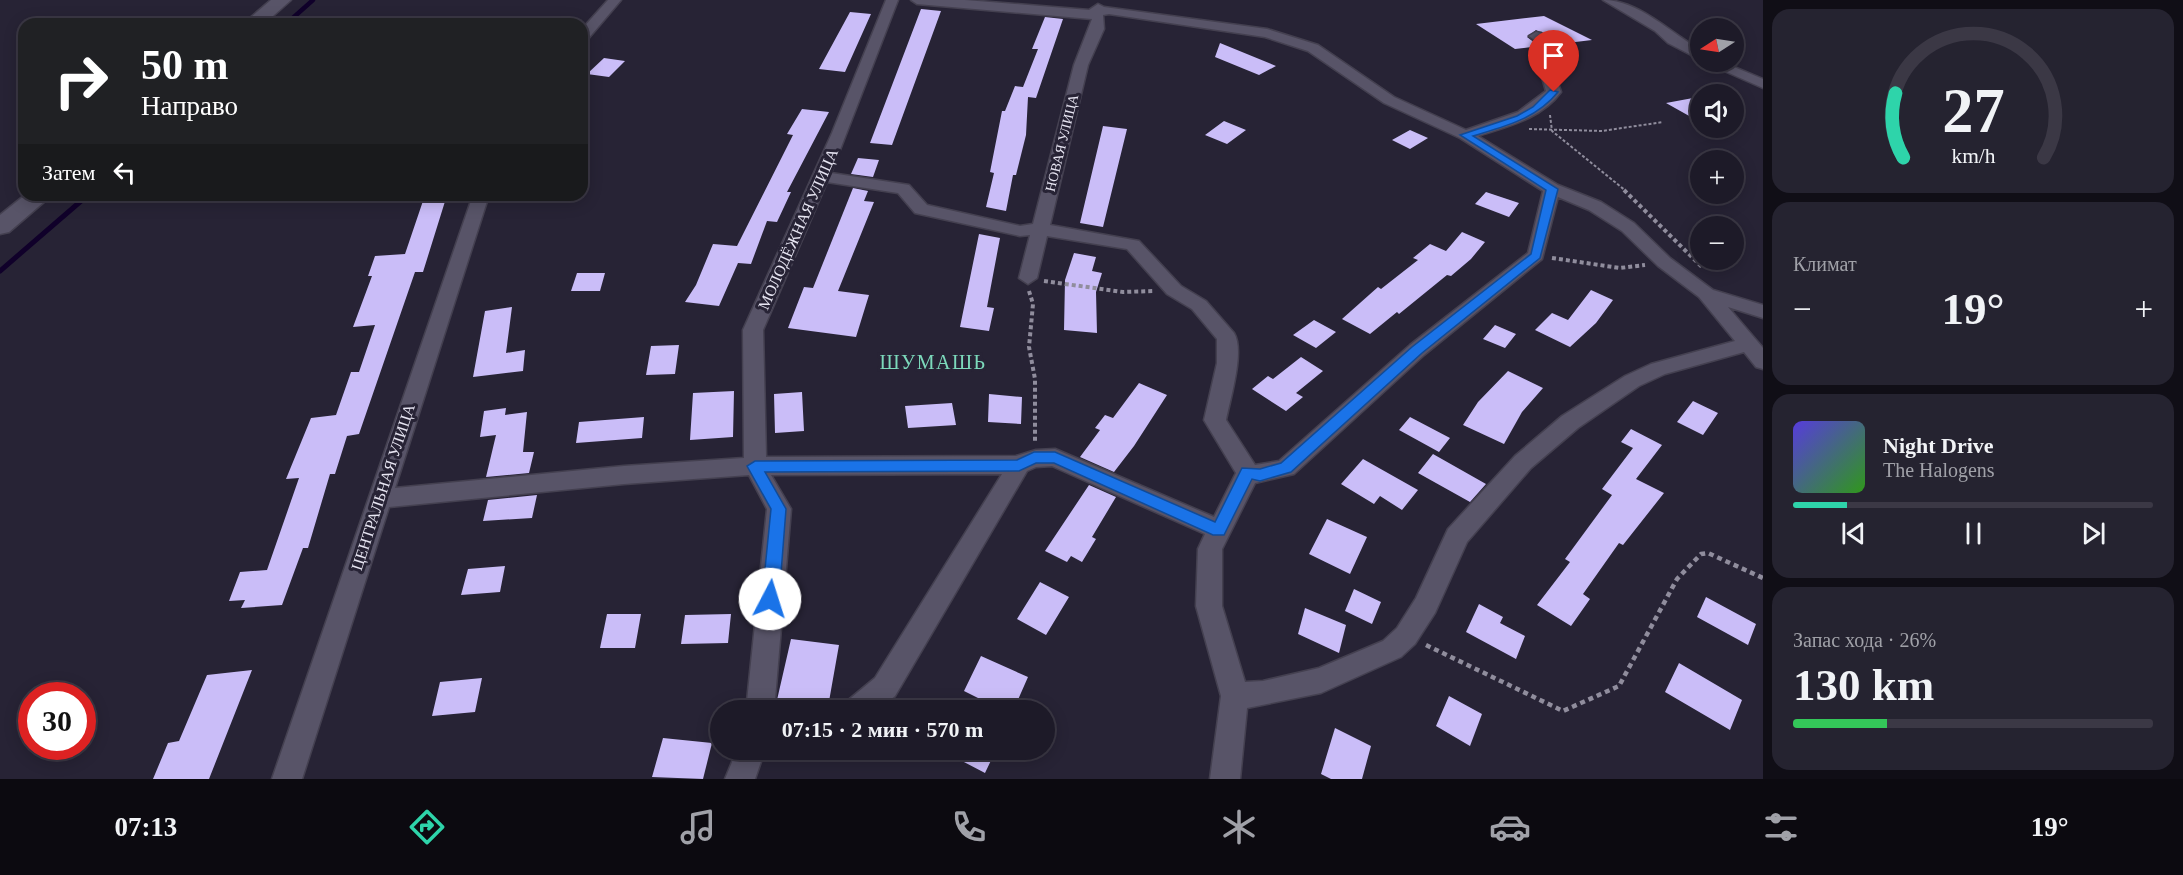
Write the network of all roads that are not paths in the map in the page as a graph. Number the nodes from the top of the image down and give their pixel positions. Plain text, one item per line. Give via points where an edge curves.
1 (282, 0) edge
2 (615, 0) edge
3 (892, 0) edge
4 (917, 0) edge
5 (1107, 0) edge
6 (1609, 0) edge
7 (1092, 14) junction
8 (260, 18) edge
9 (588, 30) edge
10 (1536, 36) dead end
11 (1690, 50) edge
12 (1735, 72) edge
13 (1763, 84) edge
14 (1465, 135) junction
15 (821, 177) junction
16 (1552, 189) junction
17 (32, 201) edge
18 (479, 201) edge
19 (0, 227) edge
20 (1040, 229) junction
21 (1029, 278) road end
22 (1706, 293) junction
23 (1763, 312) edge
24 (1757, 353) edge
25 (1027, 462) junction
26 (755, 466) junction
27 (1248, 472) junction
28 (379, 499) junction
29 (1219, 530) junction
30 (1235, 696) junction
31 (761, 700) edge
32 (869, 700) edge
33 (287, 779) edge
34 (1225, 779) edge

1 - 8 street
2 - 9 street
3 - 15 street, МОЛОДЁЖНАЯ УЛИЦА
4 - 7 street
5 - 7 street
6 - 11 street
7 - 14 street via 1109,10 1267,33 1313,48 1389,100
7 - 20 street, НОВАЯ УЛИЦА via 1099,18 1097,29 1081,65
10 - 14 street via 1559,52 1546,67 1554,92 1520,118
12 - 13 street
14 - 16 street
15 - 20 street via 903,189 921,209 939,214 1020,231
15 - 26 street, МОЛОДЁЖНАЯ УЛИЦА via 753,330
16 - 22 street via 1595,206 1628,227 1664,262
16 - 27 street via 1536,255 1417,350 1286,468 1260,475
17 - 19 street
18 - 28 street, ЦЕНТРАЛЬНАЯ УЛИЦА
20 - 21 street, НОВАЯ УЛИЦА
20 - 27 street via 1133,245 1174,290 1199,305 1227,338 1227,363 1215,420
22 - 23 street
22 - 24 street
24 - 30 street via 1658,369 1632,381 1570,422 1522,462 1457,536 1426,605 1406,636 1392,649 1321,680 1263,694
25 - 26 street
25 - 29 street via 1055,458
25 - 32 street via 885,687
26 - 28 street
26 - 31 street via 778,509
27 - 29 street
28 - 33 street, ЦЕНТРАЛЬНАЯ УЛИЦА
29 - 30 street via 1210,549 1209,606
30 - 34 street

